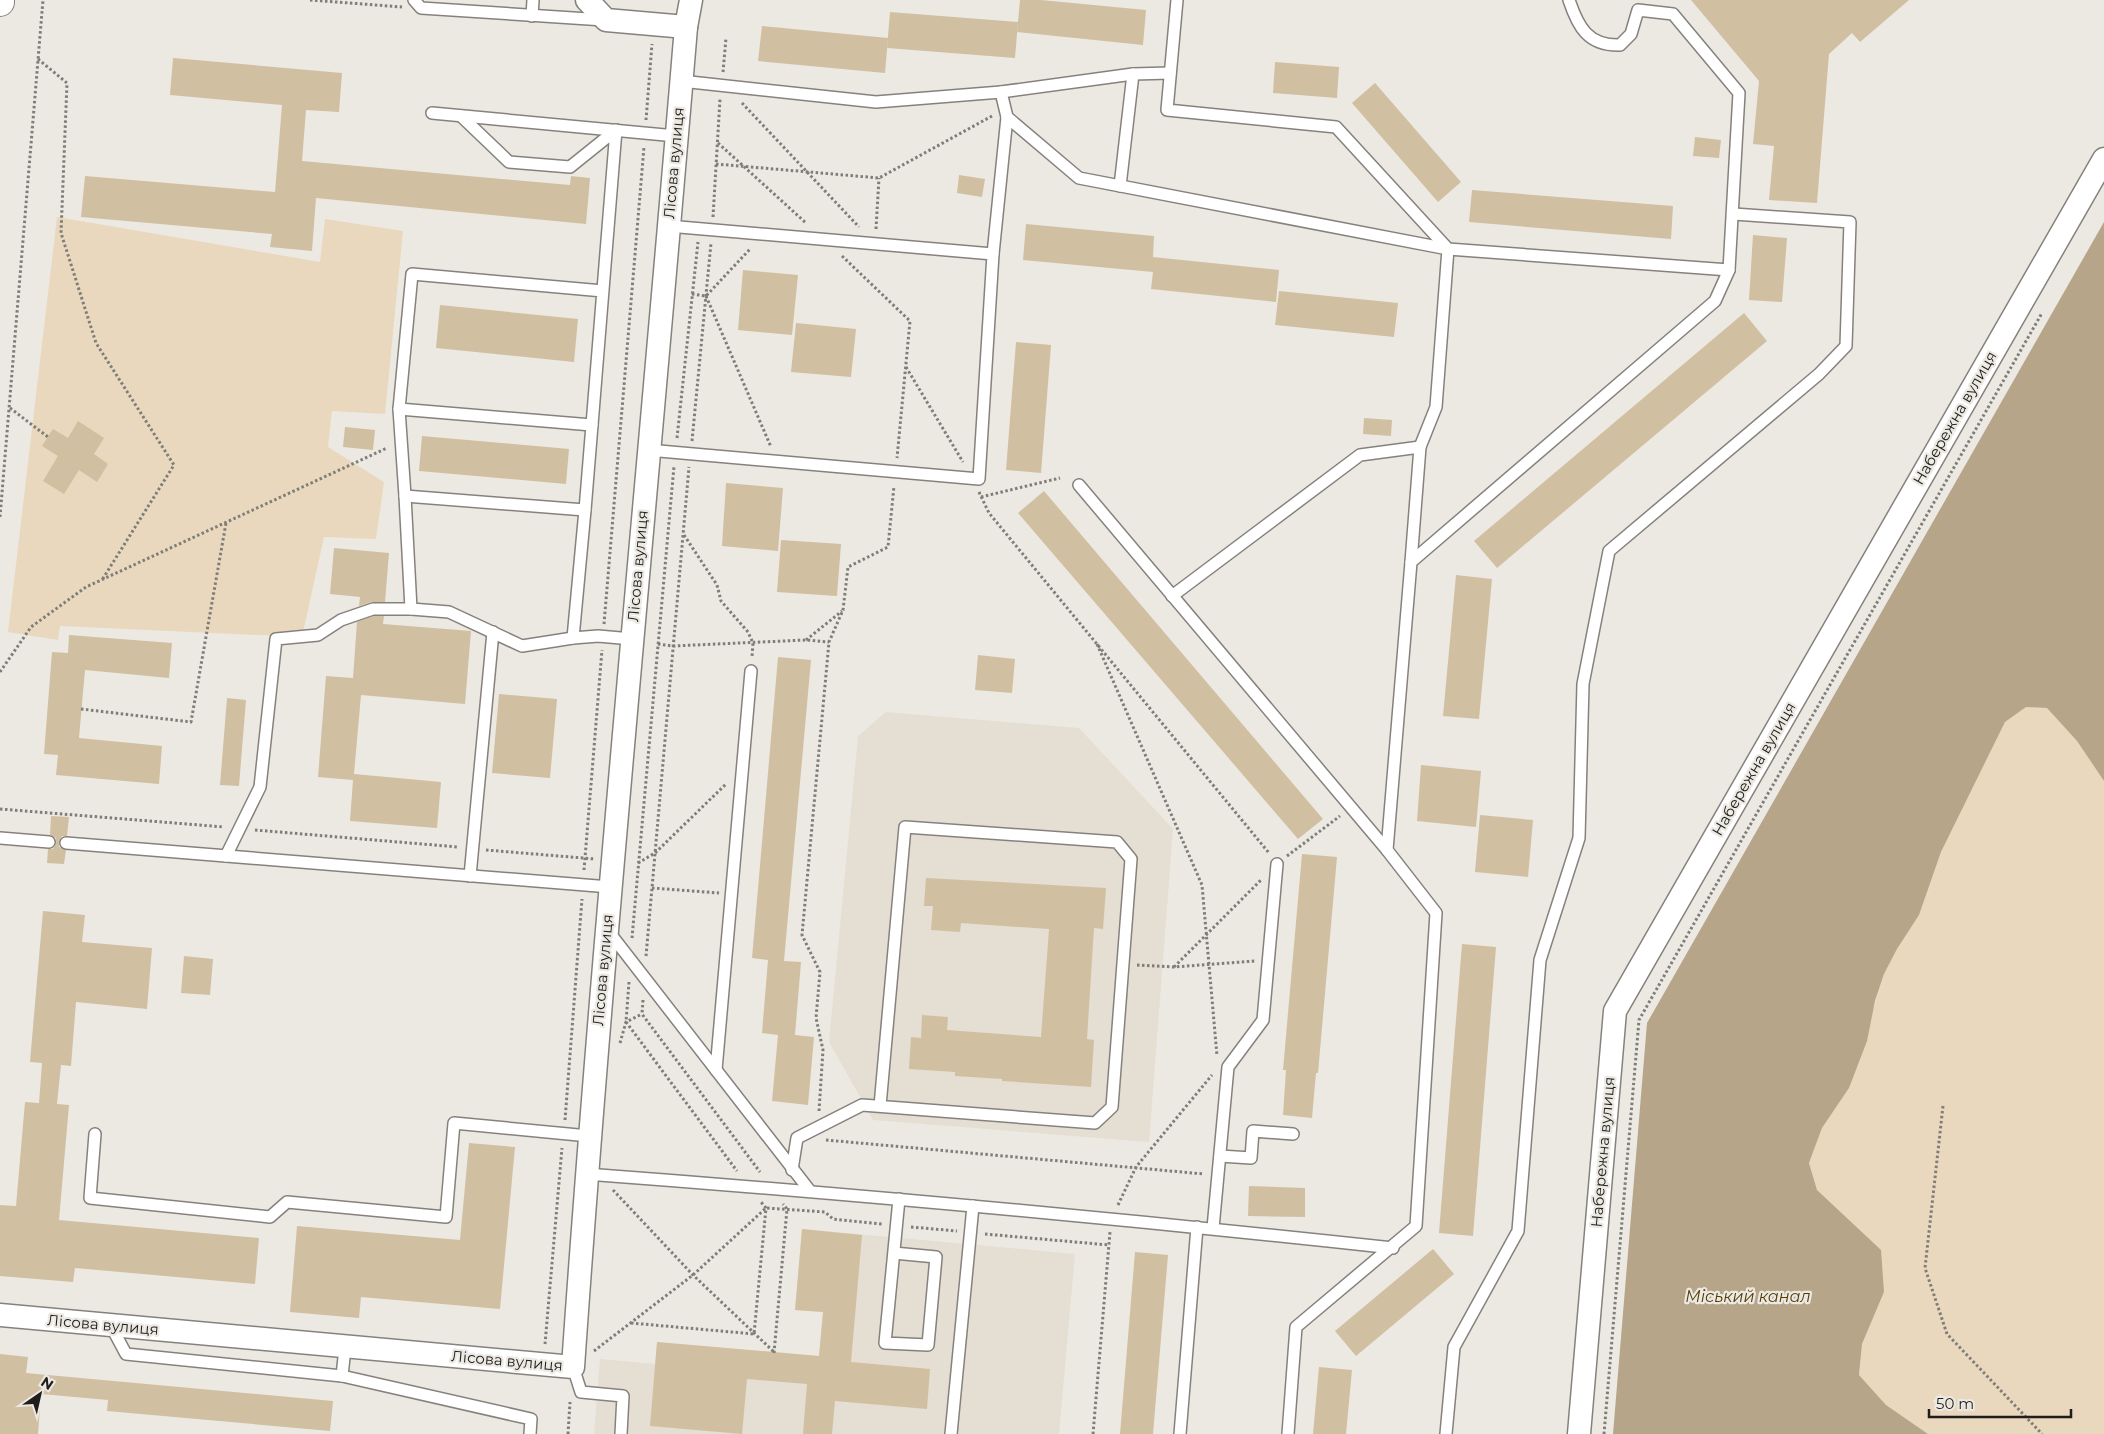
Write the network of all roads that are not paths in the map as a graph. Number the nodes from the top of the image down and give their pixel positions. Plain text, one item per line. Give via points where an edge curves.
1 (533, 0) edge
2 (586, 0) edge
3 (691, 0) edge
4 (1177, 0) edge
5 (1569, 0) edge
6 (417, 4) edge
7 (532, 16) junction
8 (606, 20) junction
9 (686, 27) junction
10 (1170, 73) junction
11 (1132, 74) junction
12 (681, 82) junction
13 (1001, 92) junction
14 (432, 113) dead end
15 (1006, 113) junction
16 (461, 116) junction
17 (616, 130) junction
18 (676, 136) junction
19 (2104, 159) edge
20 (1120, 186) junction
21 (1734, 214) junction
22 (668, 226) junction
23 (1448, 250) junction
24 (992, 254) junction
25 (1729, 270) junction
26 (603, 291) junction
27 (399, 409) junction
28 (592, 425) junction
29 (1420, 447) junction
30 (648, 450) junction
31 (1079, 485) dead end
32 (406, 496) junction
33 (585, 510) junction
34 (1411, 562) junction
35 (1172, 596) junction
36 (411, 608) junction
37 (492, 632) junction
38 (573, 638) junction
39 (632, 639) junction
40 (750, 671) road end
41 (0, 838) edge
42 (49, 842) dead end
43 (66, 843) dead end
44 (1387, 850) junction
45 (226, 856) junction
46 (1277, 864) road end
47 (470, 876) junction
48 (610, 887) junction
49 (607, 928) junction
50 (716, 1070) junction
51 (880, 1106) junction
52 (95, 1134) dead end
53 (1293, 1134) dead end
54 (589, 1136) junction
55 (1220, 1156) junction
56 (792, 1170) junction
57 (597, 1174) junction
58 (810, 1191) junction
59 (899, 1199) junction
60 (973, 1206) junction
61 (1197, 1227) junction
62 (1214, 1228) junction
63 (1392, 1248) junction
64 (894, 1253) junction
65 (0, 1315) edge
66 (111, 1326) junction
67 (345, 1348) junction
68 (573, 1367) junction
69 (342, 1376) junction
70 (530, 1434) edge
71 (621, 1434) edge
72 (951, 1434) edge
73 (1180, 1434) edge
74 (1288, 1434) edge
75 (1446, 1434) edge
76 (1579, 1434) edge

1 - 7 lane
2 - 8 street
3 - 9 street, Лісова вулиця
4 - 10 lane
5 - 21 lane via 1586,35 1606,46 1620,46 1631,34 1638,10 1673,14 1739,93
6 - 7 lane
7 - 8 lane
8 - 9 street
9 - 12 street, Лісова вулиця
10 - 11 lane
10 - 23 lane via 1167,110 1336,127
11 - 13 lane
11 - 20 lane
12 - 13 lane via 876,102
12 - 18 street, Лісова вулиця
13 - 15 lane
14 - 16 lane
15 - 20 lane via 1079,178
15 - 24 lane
16 - 17 lane
16 - 17 lane via 509,162 570,167
17 - 18 lane
17 - 26 lane
18 - 22 street, Лісова вулиця
19 - 76 street, Набережна вулиця via 1615,1011
20 - 23 lane
21 - 25 lane
21 - 75 lane via 1850,222 1846,346 1819,374 1610,551 1583,684 1579,838 1540,960 1518,1231 1454,1347
22 - 24 lane
22 - 30 street, Лісова вулиця
23 - 25 lane
23 - 29 lane via 1436,407
24 - 30 lane via 979,479
25 - 34 lane via 1715,301
26 - 27 lane via 412,274
26 - 28 lane
27 - 28 lane
27 - 32 lane
28 - 33 lane
29 - 34 lane
29 - 35 lane via 1360,455
30 - 39 street, Лісова вулиця
31 - 35 lane
32 - 33 lane
32 - 36 lane
33 - 38 lane
34 - 44 lane
35 - 44 lane
36 - 37 lane via 449,612
36 - 45 lane via 373,609 342,620 318,635 276,639 260,787
37 - 38 lane via 522,646
37 - 47 lane
38 - 39 lane via 603,636
39 - 48 street, Лісова вулиця
40 - 50 lane
41 - 42 lane
43 - 45 lane
44 - 63 lane via 1436,913 1416,1226
45 - 47 lane
46 - 55 lane via 1263,1020 1228,1067
47 - 48 lane
48 - 49 street, Лісова вулиця
49 - 50 lane
49 - 54 street, Лісова вулиця
50 - 56 lane
51 - 51 lane via 905,827 1117,842 1131,859 1112,1107 1095,1123
51 - 56 lane via 862,1105 797,1138
52 - 54 lane via 90,1198 270,1217 287,1202 446,1217 454,1123
53 - 55 lane via 1253,1131 1251,1158
54 - 57 street, Лісова вулиця
55 - 62 lane
56 - 58 lane
57 - 58 lane
57 - 68 street, Лісова вулиця
58 - 59 lane
59 - 60 lane
59 - 64 lane
60 - 61 lane
60 - 72 lane
61 - 62 lane
61 - 73 lane
62 - 63 lane
63 - 74 lane via 1296,1327
64 - 64 lane via 936,1257 928,1346 885,1344
65 - 66 street, Лісова вулиця
66 - 67 street, Лісова вулиця
66 - 69 lane via 126,1354
67 - 68 street, Лісова вулиця
67 - 69 lane
68 - 71 lane via 581,1392 623,1396
69 - 70 lane via 531,1419

